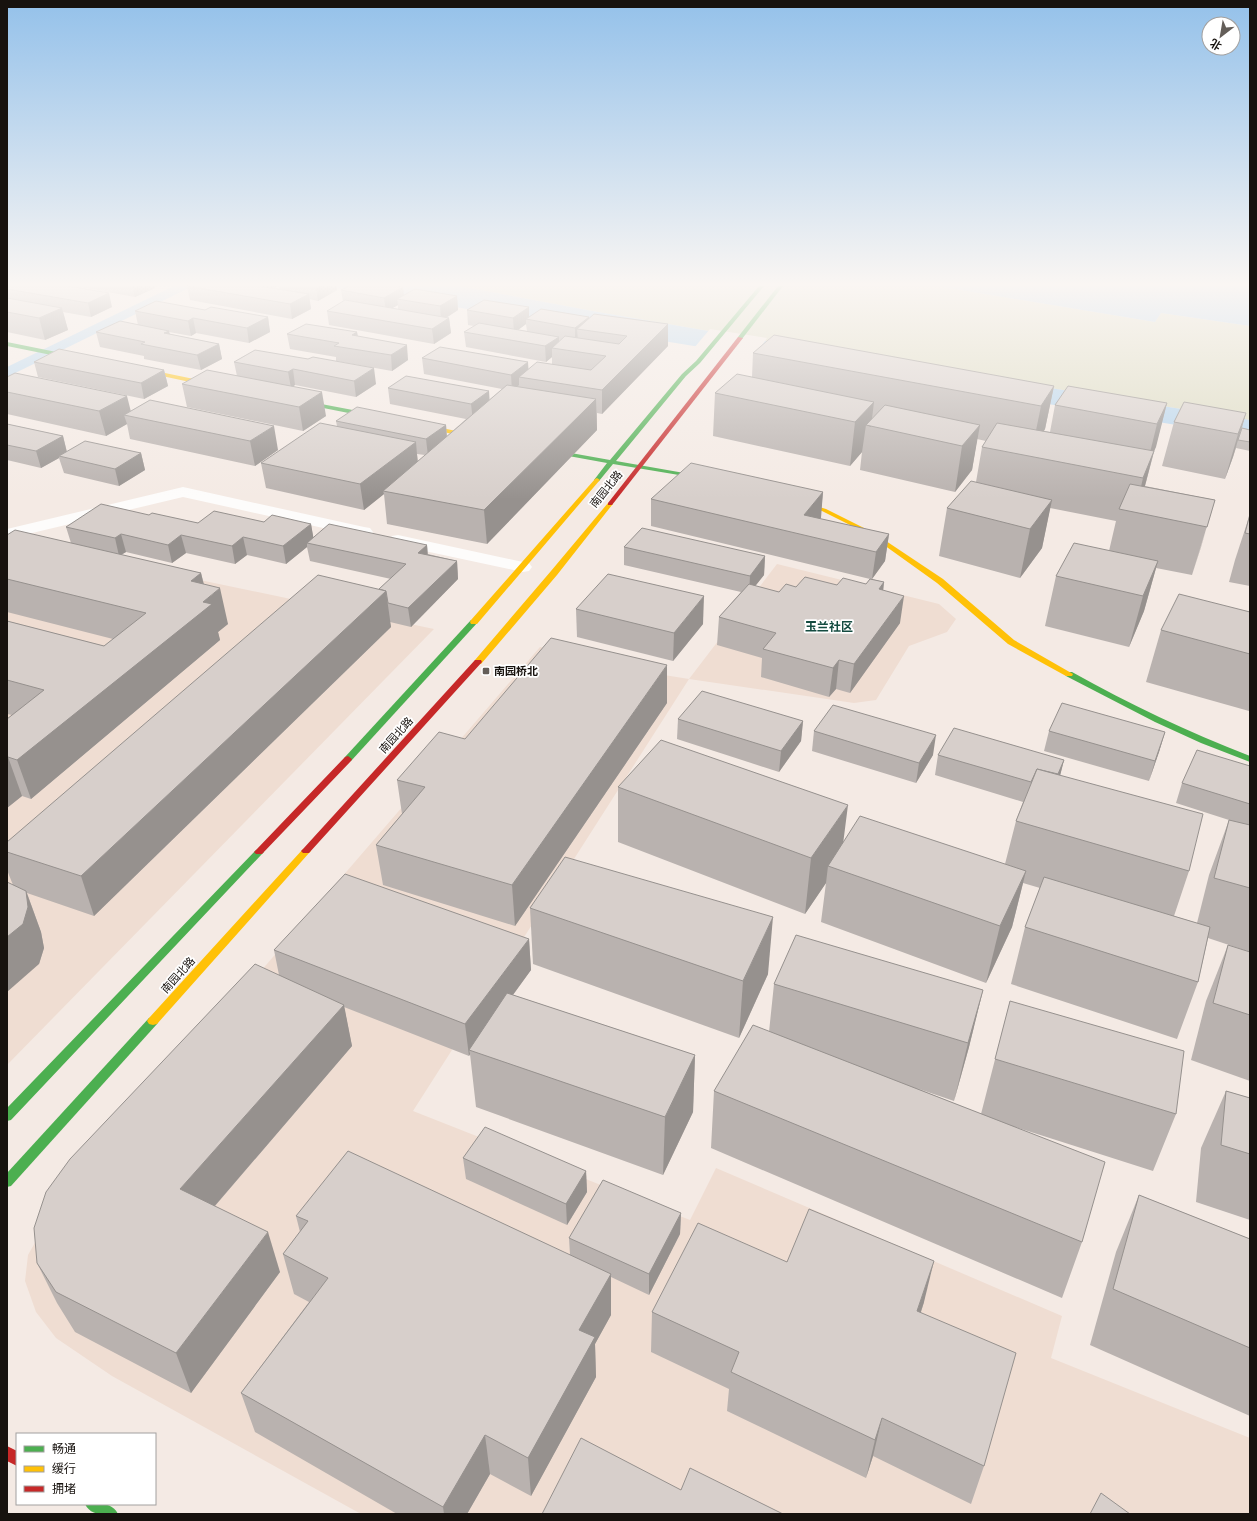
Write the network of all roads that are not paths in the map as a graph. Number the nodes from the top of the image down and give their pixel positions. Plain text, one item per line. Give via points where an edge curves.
1 (72, 357) edge
2 (702, 357) edge
3 (724, 357) edge
4 (89, 360) edge
5 (128, 368) edge
6 (229, 388) edge
7 (284, 398) edge
8 (385, 418) edge
9 (408, 423) edge
10 (494, 440) edge
11 (533, 448) edge
12 (611, 463) junction
13 (639, 468) junction
14 (714, 481) edge
15 (788, 499) edge
16 (7, 534) edge
17 (523, 567) junction
18 (1250, 759) edge
19 (7, 1116) edge
20 (7, 1182) edge
21 (7, 1453) edge
22 (16, 1458) edge
23 (95, 1505) edge
24 (110, 1514) edge

1 - 4 main road
2 - 12 main road, 南园北路 via 684,375
3 - 13 main road, 南园北路
5 - 6 main road
7 - 8 main road
9 - 10 main road
11 - 12 main road
12 - 13 main road
12 - 17 main road, 南园北路
13 - 14 main road
13 - 20 main road, 南园北路 via 501,636
15 - 18 main road via 824,510 872,534 940,581 1018,646 1108,696 1208,743
16 - 17 street via 183,492
17 - 19 main road, 南园北路 via 388,715
21 - 22 main road
23 - 24 main road

